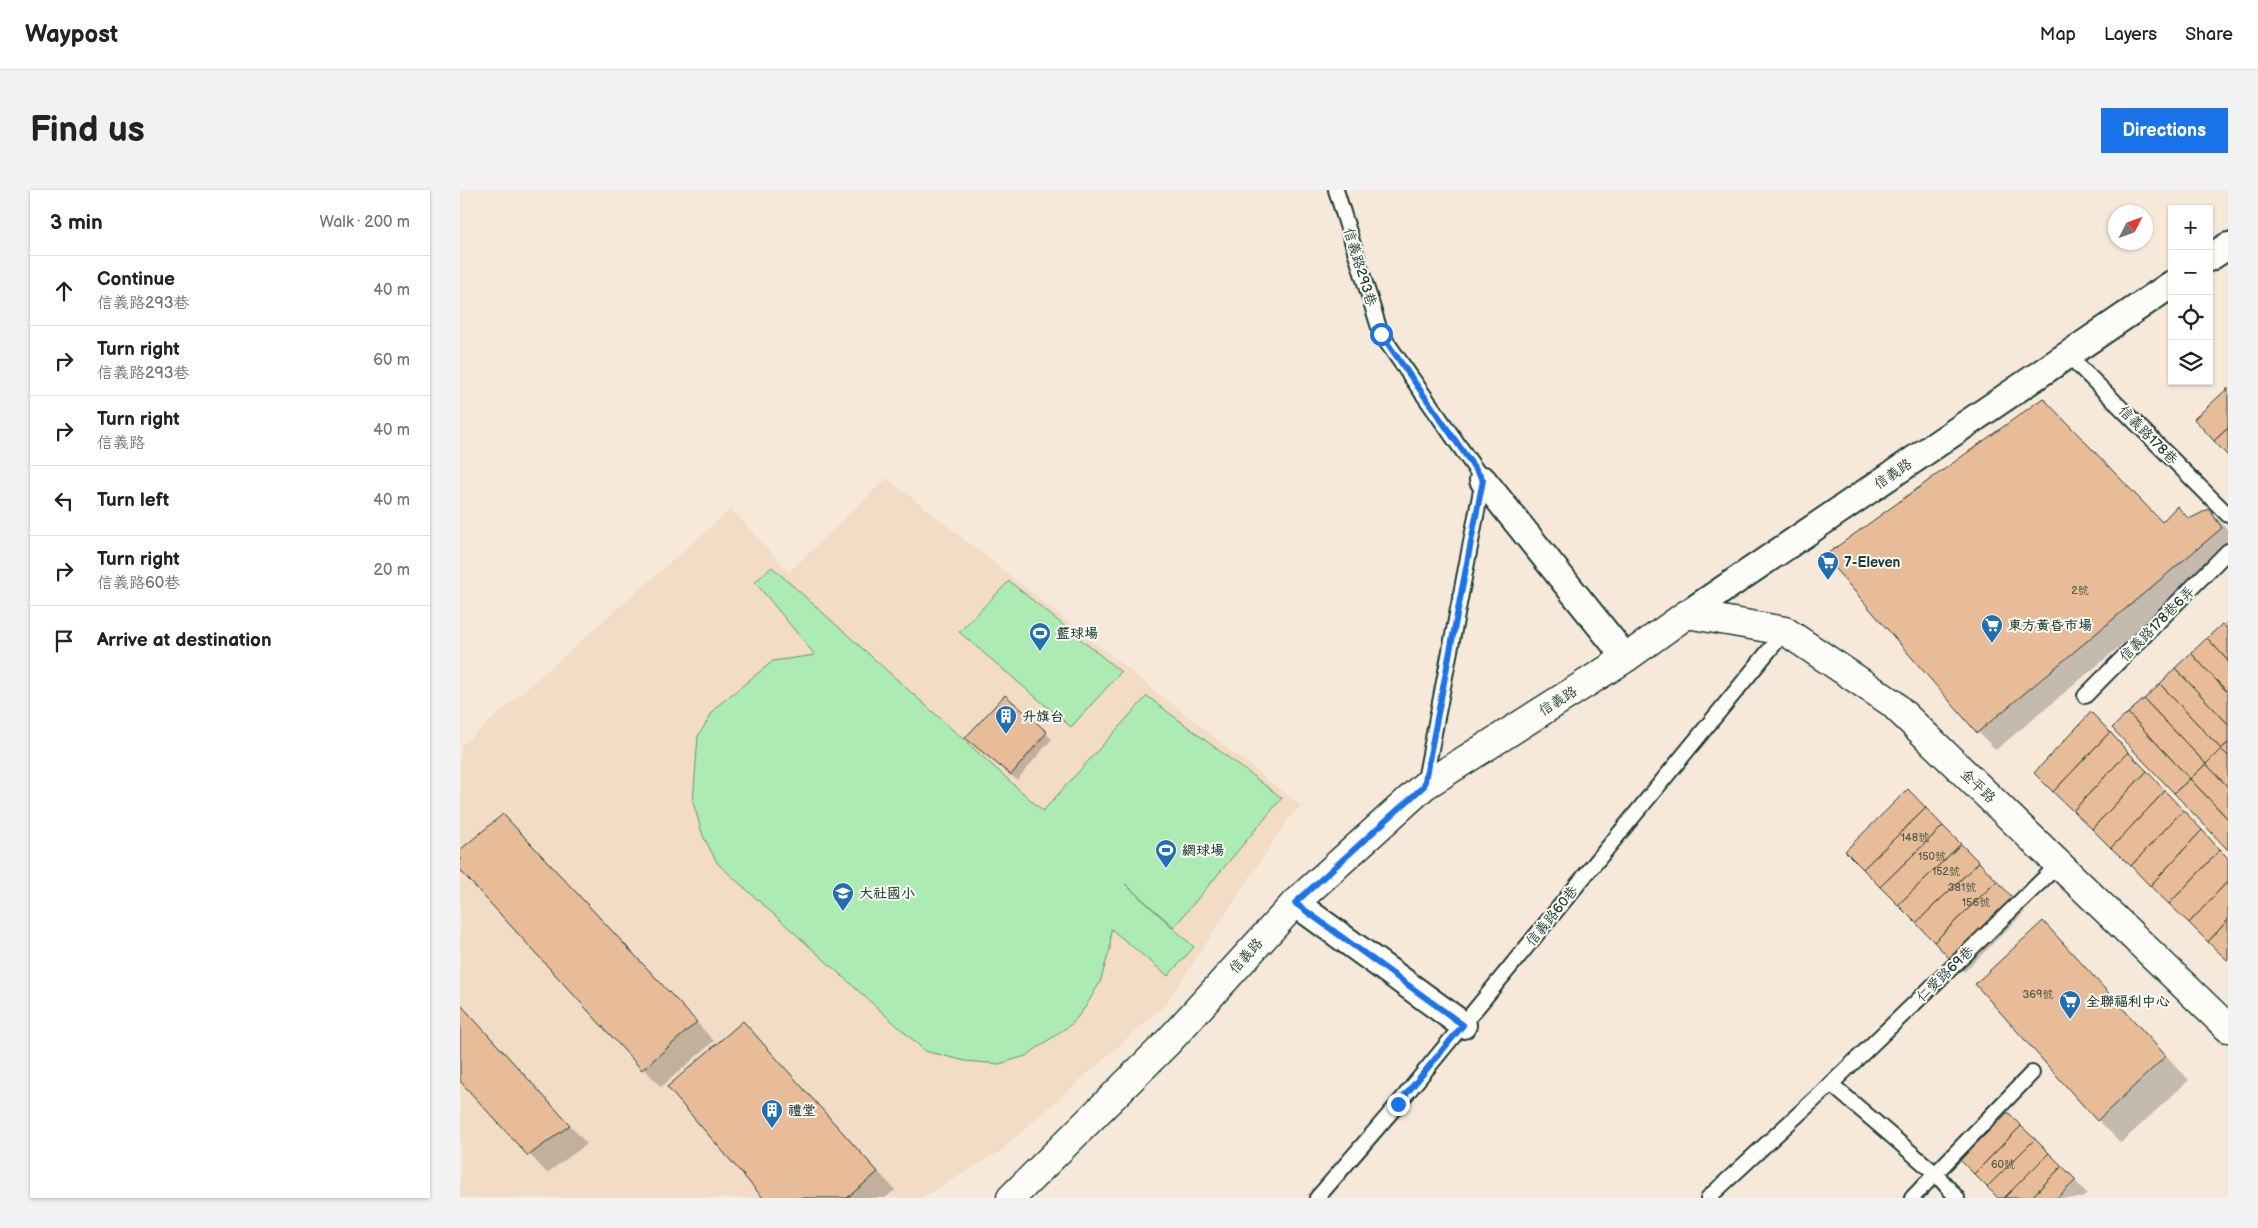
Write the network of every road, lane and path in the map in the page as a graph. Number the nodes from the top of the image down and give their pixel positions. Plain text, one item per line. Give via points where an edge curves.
1 (1336, 190) edge
2 (2228, 246) edge
3 (2213, 255) edge
4 (2168, 287) edge
5 (2068, 355) junction
6 (1483, 480) junction
7 (2228, 515) edge
8 (2228, 551) edge
9 (1687, 614) junction
10 (1785, 631) junction
11 (1626, 658) junction
12 (2085, 696) dead end
13 (1424, 786) junction
14 (2059, 864) junction
15 (1295, 903) junction
16 (1463, 1025) junction
17 (2228, 1028) edge
18 (2032, 1074) dead end
19 (1831, 1084) junction
20 (1936, 1174) junction
21 (1011, 1198) edge
22 (1317, 1198) edge
23 (1708, 1198) edge
24 (1912, 1198) edge
25 (1957, 1198) edge

1 - 6 lane, 信義路293巷 via 1381,334
2 - 3 street
4 - 5 street, 信義路
5 - 7 lane, 信義路178巷
5 - 9 street, 信義路
6 - 11 street
6 - 13 lane
8 - 12 lane, 信義路178巷6弄
9 - 10 street, 金平路
9 - 11 street, 信義路
10 - 14 street, 金平路 via 1892,703
10 - 16 lane, 信義路60巷
11 - 13 street, 信義路
13 - 15 street, 信義路
14 - 17 street, 金平路
14 - 19 lane, 仁愛路69巷
15 - 16 street
15 - 21 street, 信義路 via 1167,1043
16 - 22 lane, 信義路60巷
18 - 20 lane
19 - 20 lane
19 - 23 lane, 仁愛路69巷
20 - 24 lane
20 - 25 lane

